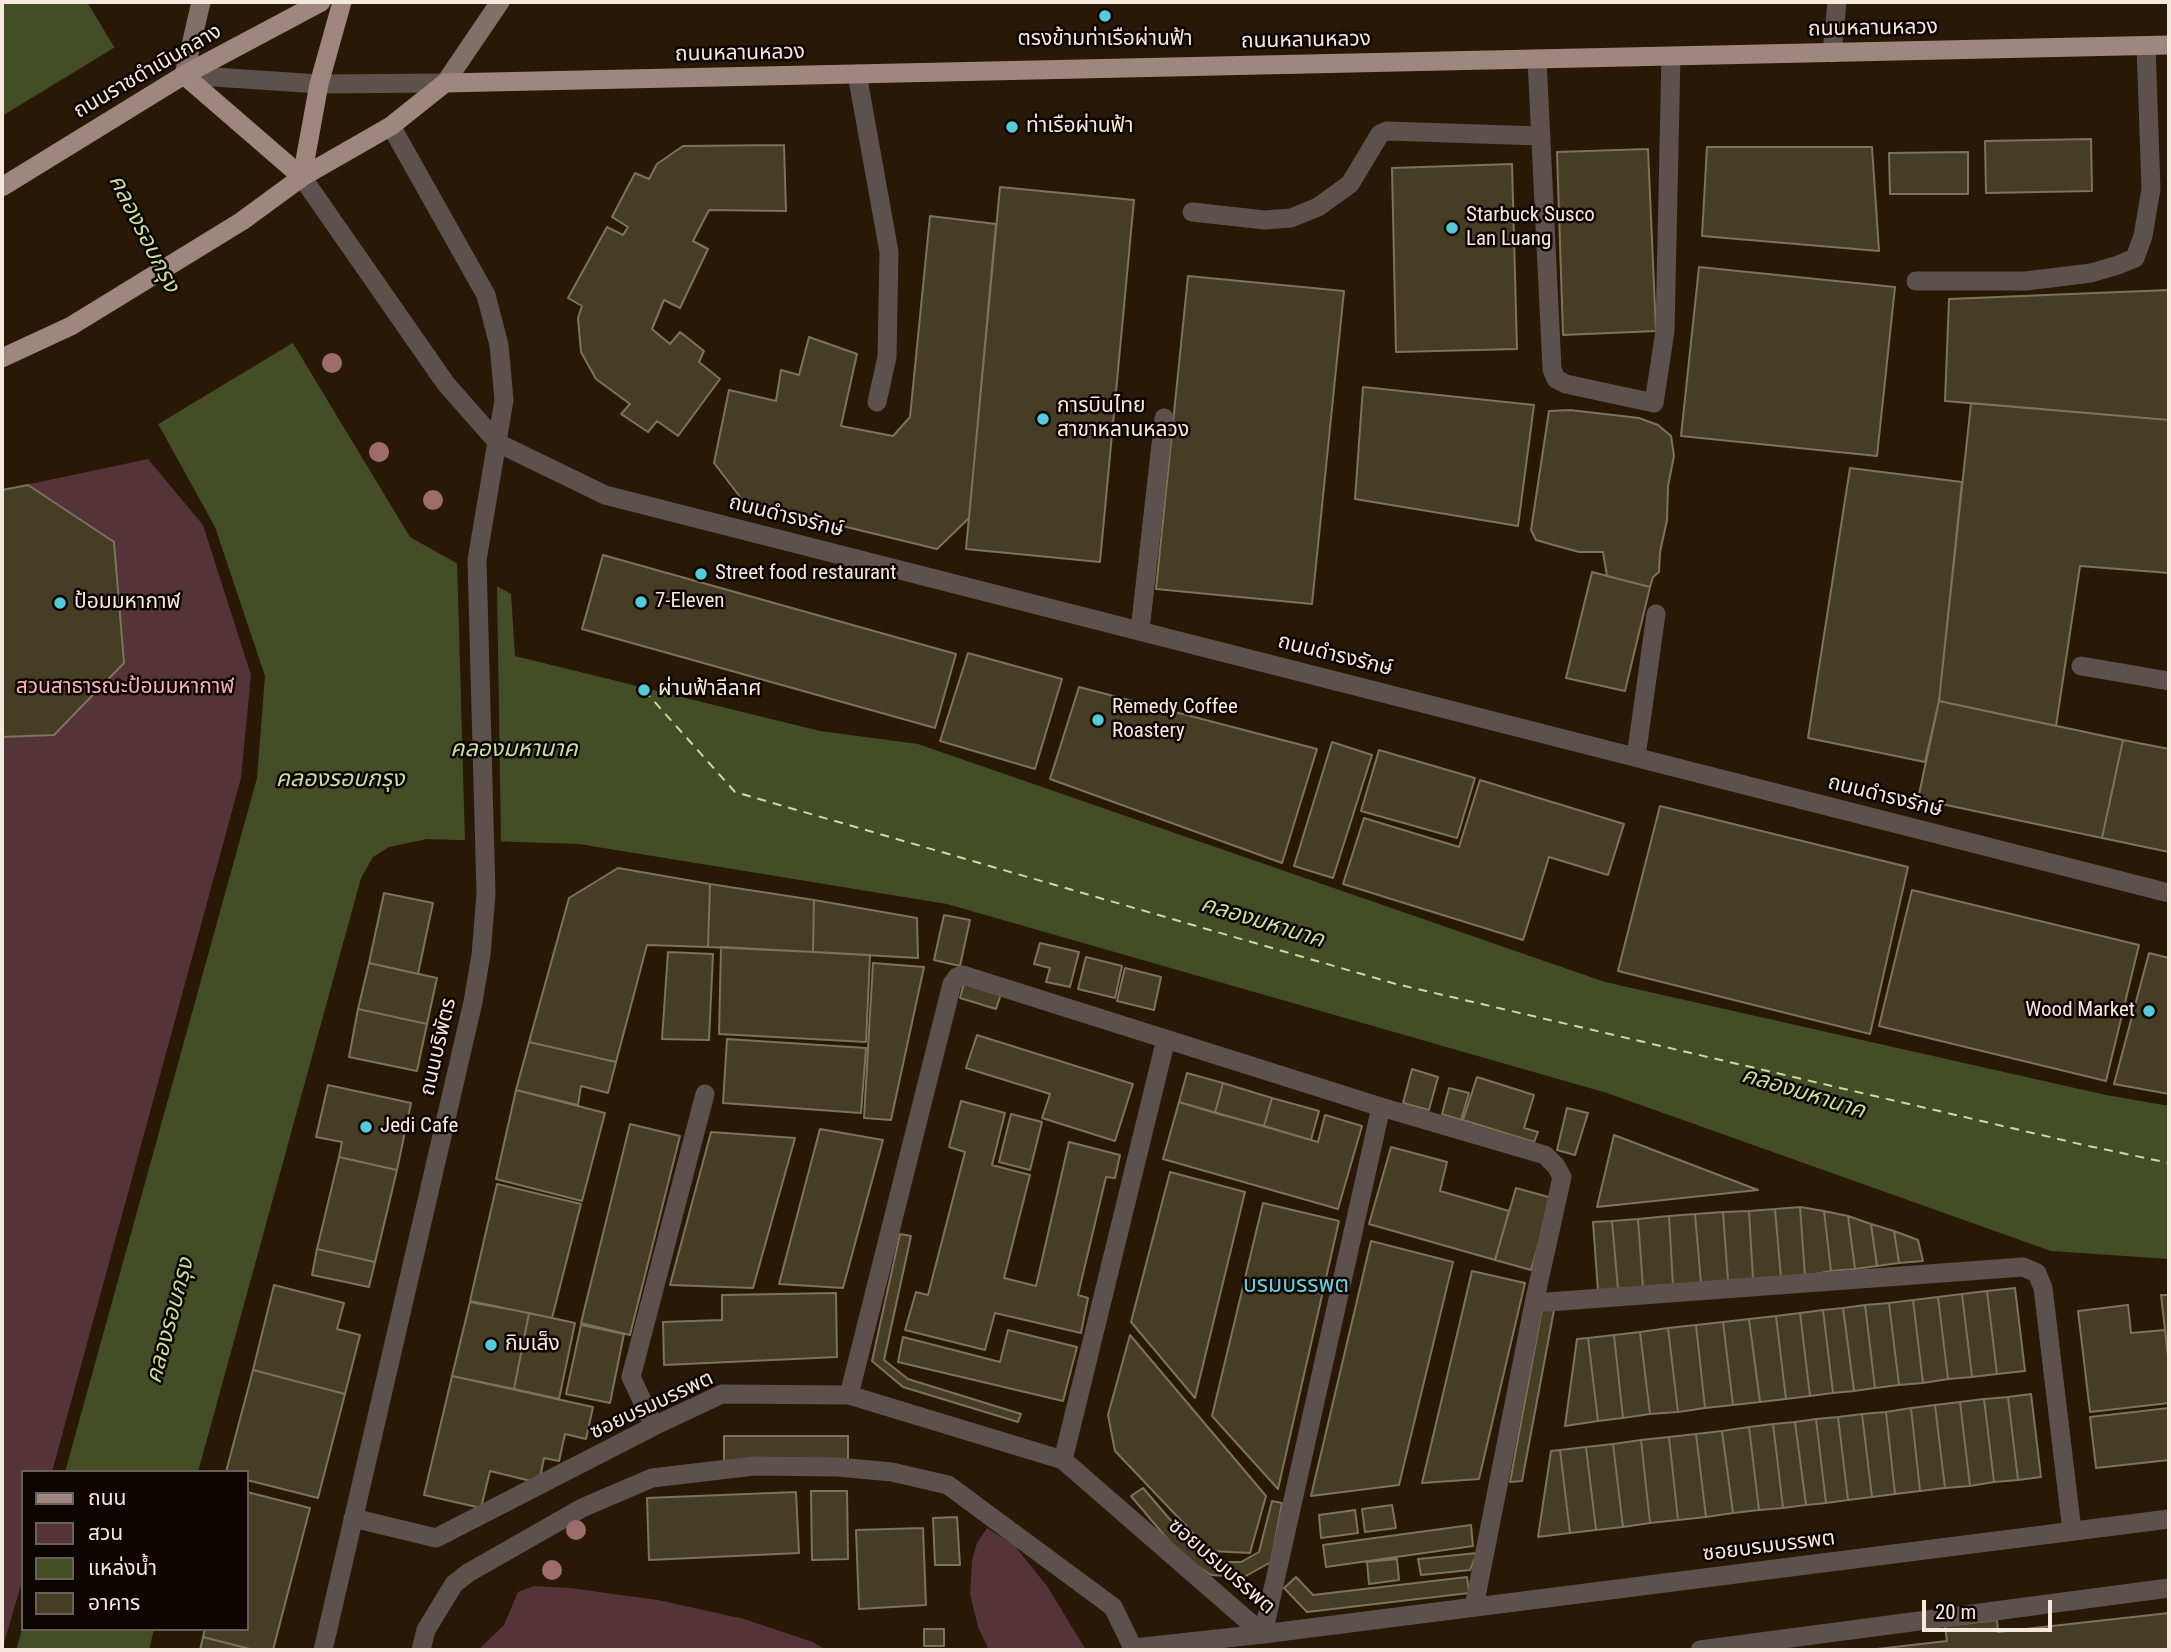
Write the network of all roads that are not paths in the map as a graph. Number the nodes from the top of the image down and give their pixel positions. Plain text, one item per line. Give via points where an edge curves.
1 (201, 2) edge
2 (321, 2) edge
3 (342, 2) edge
4 (500, 2) edge
5 (1837, 2) edge
6 (2169, 45) edge
7 (2146, 46) junction
8 (1832, 53) junction
9 (1671, 56) junction
10 (1537, 59) junction
11 (857, 74) junction
12 (184, 75) junction
13 (445, 83) junction
14 (319, 84) junction
15 (391, 126) junction
16 (1541, 136) junction
17 (302, 177) junction
18 (2, 187) edge
19 (1192, 212) dead end
20 (1916, 281) dead end
21 (2, 358) edge
22 (877, 402) dead end
23 (1164, 418) dead end
24 (498, 443) junction
25 (1656, 614) dead end
26 (1140, 630) junction
27 (2081, 666) dead end
28 (2169, 681) edge
29 (1636, 757) junction
30 (2169, 893) edge
31 (1166, 1038) junction
32 (705, 1094) dead end
33 (1381, 1107) junction
34 (1534, 1303) junction
35 (849, 1395) junction
36 (654, 1426) junction
37 (1063, 1460) junction
38 (353, 1518) junction
39 (2169, 1519) edge
40 (2072, 1531) junction
41 (2169, 1588) edge
42 (1474, 1607) junction
43 (1263, 1634) junction
44 (1134, 1649) edge
45 (323, 1650) edge
46 (421, 1650) edge
47 (1700, 1650) edge

1 - 12 main road
2 - 12 main road, ถนนราชดำเนินกลาง
3 - 14 main road
4 - 13 main road
5 - 8 street
6 - 7 main road, ถนนหลานหลวง
7 - 8 main road, ถนนหลานหลวง
7 - 20 street via 2151,189 2135,258 2091,273 2026,281
8 - 9 main road, ถนนหลานหลวง
9 - 10 main road, ถนนหลานหลวง
9 - 16 street via 1665,331 1654,403 1556,379 1550,361
10 - 11 main road, ถนนหลานหลวง
10 - 16 street
11 - 13 main road, ถนนหลานหลวง
11 - 22 street via 888,252 887,357
12 - 14 street, ถนนหลานหลวง
12 - 17 main road
12 - 18 main road, ถนนราชดำเนินกลาง
13 - 14 street, ถนนหลานหลวง
13 - 15 main road
14 - 17 main road
15 - 17 main road
15 - 24 street via 486,295 499,345 504,400
16 - 19 street via 1387,131 1380,134 1350,184 1318,207 1291,218 1265,220
17 - 21 main road via 242,221 71,326
17 - 24 street, ถนนดำรงรักษ์ via 446,384
23 - 26 street
24 - 26 street, ถนนดำรงรักษ์ via 605,495
24 - 38 street, ถนนบริพัตร via 477,560 486,894 481,954
25 - 29 street
26 - 29 street, ถนนดำรงรักษ์
27 - 28 street
29 - 30 street, ถนนดำรงรักษ์
31 - 33 street
31 - 35 street via 970,976 957,977
31 - 37 street
32 - 36 street via 631,1377
33 - 34 street via 1545,1155 1556,1166 1562,1177
33 - 43 street
34 - 40 street via 2023,1267 2037,1273 2043,1288
34 - 42 street
35 - 36 street, ซอยบรมบรรพต via 722,1394
35 - 37 street, ซอยบรมบรรพต
36 - 38 street, ซอยบรมบรรพต via 436,1538
37 - 43 street, ซอยบรมบรรพต
38 - 45 street, ถนนบริพัตร
39 - 40 street, ซอยบรมบรรพต
40 - 42 street, ซอยบรมบรรพต
41 - 47 street
42 - 43 street, ซอยบรมบรรพต
43 - 44 street
44 - 46 street via 1113,1606 948,1485 838,1467 754,1466 652,1478 582,1508 454,1584 426,1630

